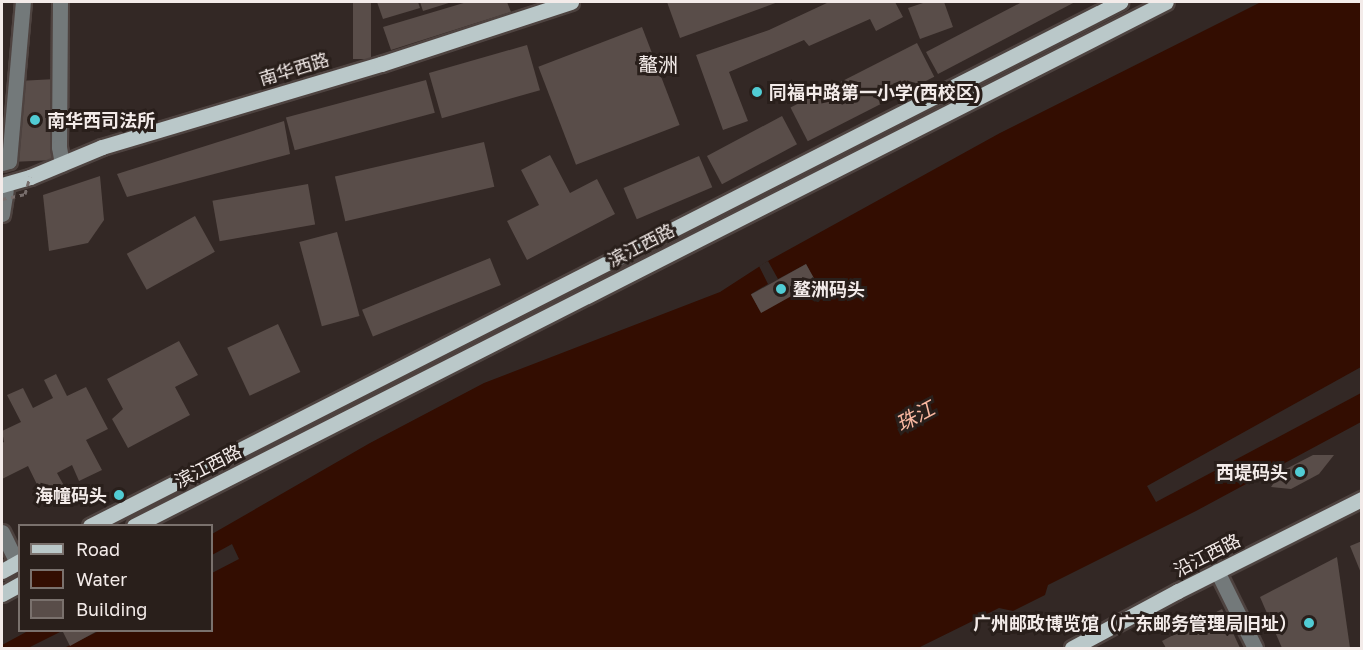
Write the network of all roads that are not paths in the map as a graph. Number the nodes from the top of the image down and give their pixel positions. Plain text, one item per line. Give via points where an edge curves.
1 (23, 2) edge
2 (60, 2) edge
3 (571, 2) edge
4 (1120, 2) edge
5 (1166, 2) edge
6 (5, 162) edge
7 (62, 164) junction
8 (3, 192) edge
9 (2, 214) edge
10 (1362, 499) edge
11 (92, 524) edge
12 (136, 524) edge
13 (2, 532) edge
14 (18, 562) edge
15 (2, 571) edge
16 (1217, 571) junction
17 (18, 585) edge
18 (2, 594) edge
19 (1072, 648) edge
20 (1255, 648) edge

1 - 6 street
2 - 7 street
3 - 7 main road, 南华西路 via 381,64 102,147
4 - 11 main road, 滨江西路
5 - 12 main road, 滨江西路
7 - 8 main road, 南华西路
8 - 9 street
10 - 16 main road, 沿江西路
13 - 14 street
14 - 15 main road
16 - 19 main road, 沿江西路
16 - 20 street
17 - 18 main road

